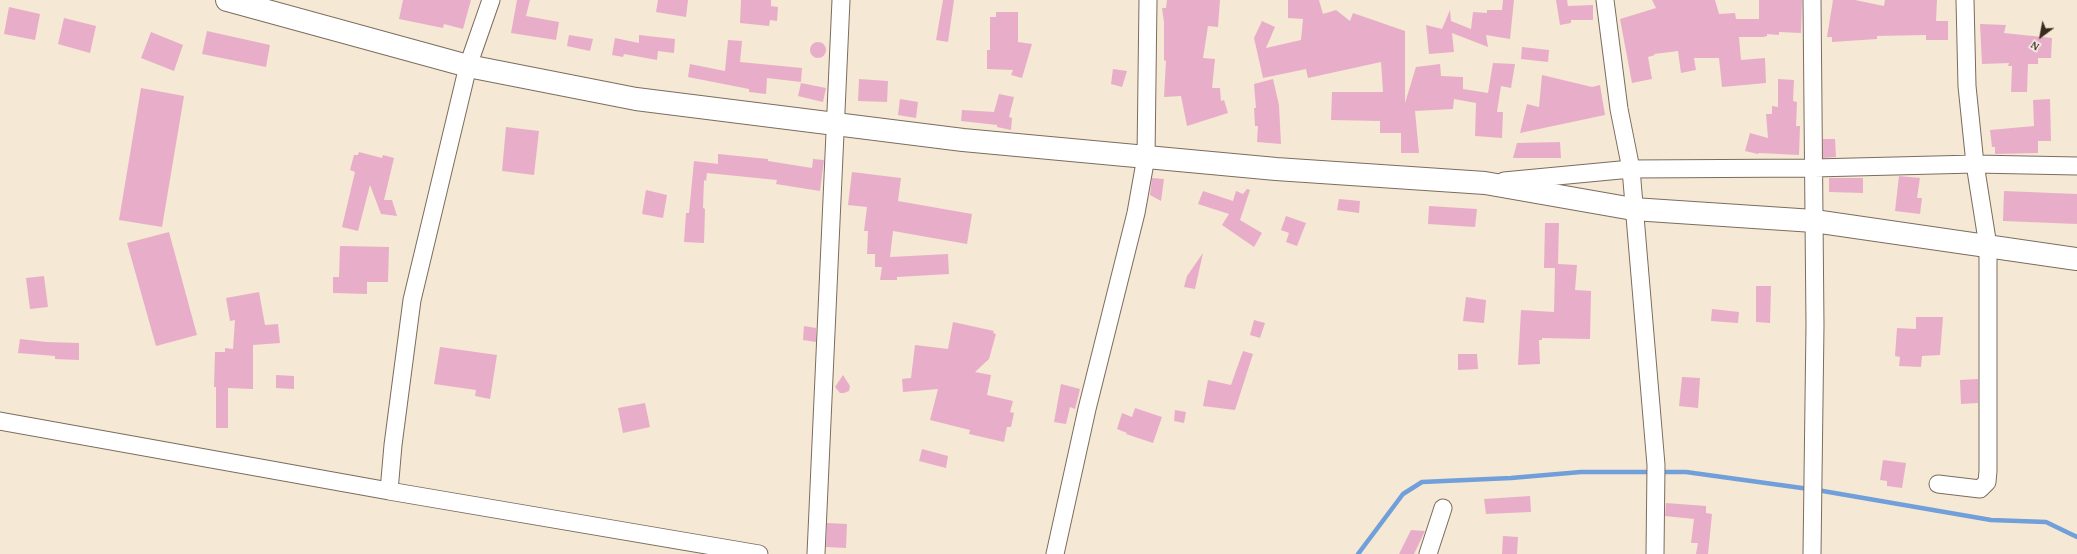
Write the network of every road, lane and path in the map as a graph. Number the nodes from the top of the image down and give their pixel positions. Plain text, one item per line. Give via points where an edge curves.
1 (227, 0) edge
2 (491, 0) edge
3 (841, 0) edge
4 (1148, 0) edge
5 (1605, 0) edge
6 (1812, 0) edge
7 (1965, 0) edge
8 (468, 66) junction
9 (835, 124) junction
10 (1146, 157) junction
11 (1975, 164) junction
12 (2077, 166) edge
13 (1814, 168) junction
14 (1631, 169) junction
15 (1485, 183) junction
16 (1633, 209) junction
17 (1814, 221) junction
18 (1988, 246) junction
19 (2077, 259) edge
20 (0, 421) edge
21 (1938, 484) dead end
22 (389, 491) junction
23 (1443, 508) dead end
24 (759, 554) edge
25 (816, 554) edge
26 (1055, 554) edge
27 (1428, 554) edge
28 (1655, 554) edge
29 (1812, 554) edge

1 - 8 main road
2 - 8 street
3 - 9 street
4 - 10 street
5 - 14 street via 1619,109
6 - 13 street
7 - 11 street via 1967,86
8 - 9 main road via 636,99
8 - 22 street via 412,300
9 - 10 main road via 963,140
9 - 25 street
10 - 15 main road via 1276,169
10 - 26 street via 1136,214 1087,409
11 - 12 street
11 - 13 street
11 - 18 street
13 - 14 street
13 - 17 street
14 - 15 street
14 - 16 street
15 - 16 main road
16 - 17 main road
16 - 28 street via 1656,465
17 - 18 main road
17 - 29 street via 1816,325
18 - 19 main road
18 - 21 street via 1986,482 1980,489
20 - 22 street
22 - 24 street
23 - 27 street

